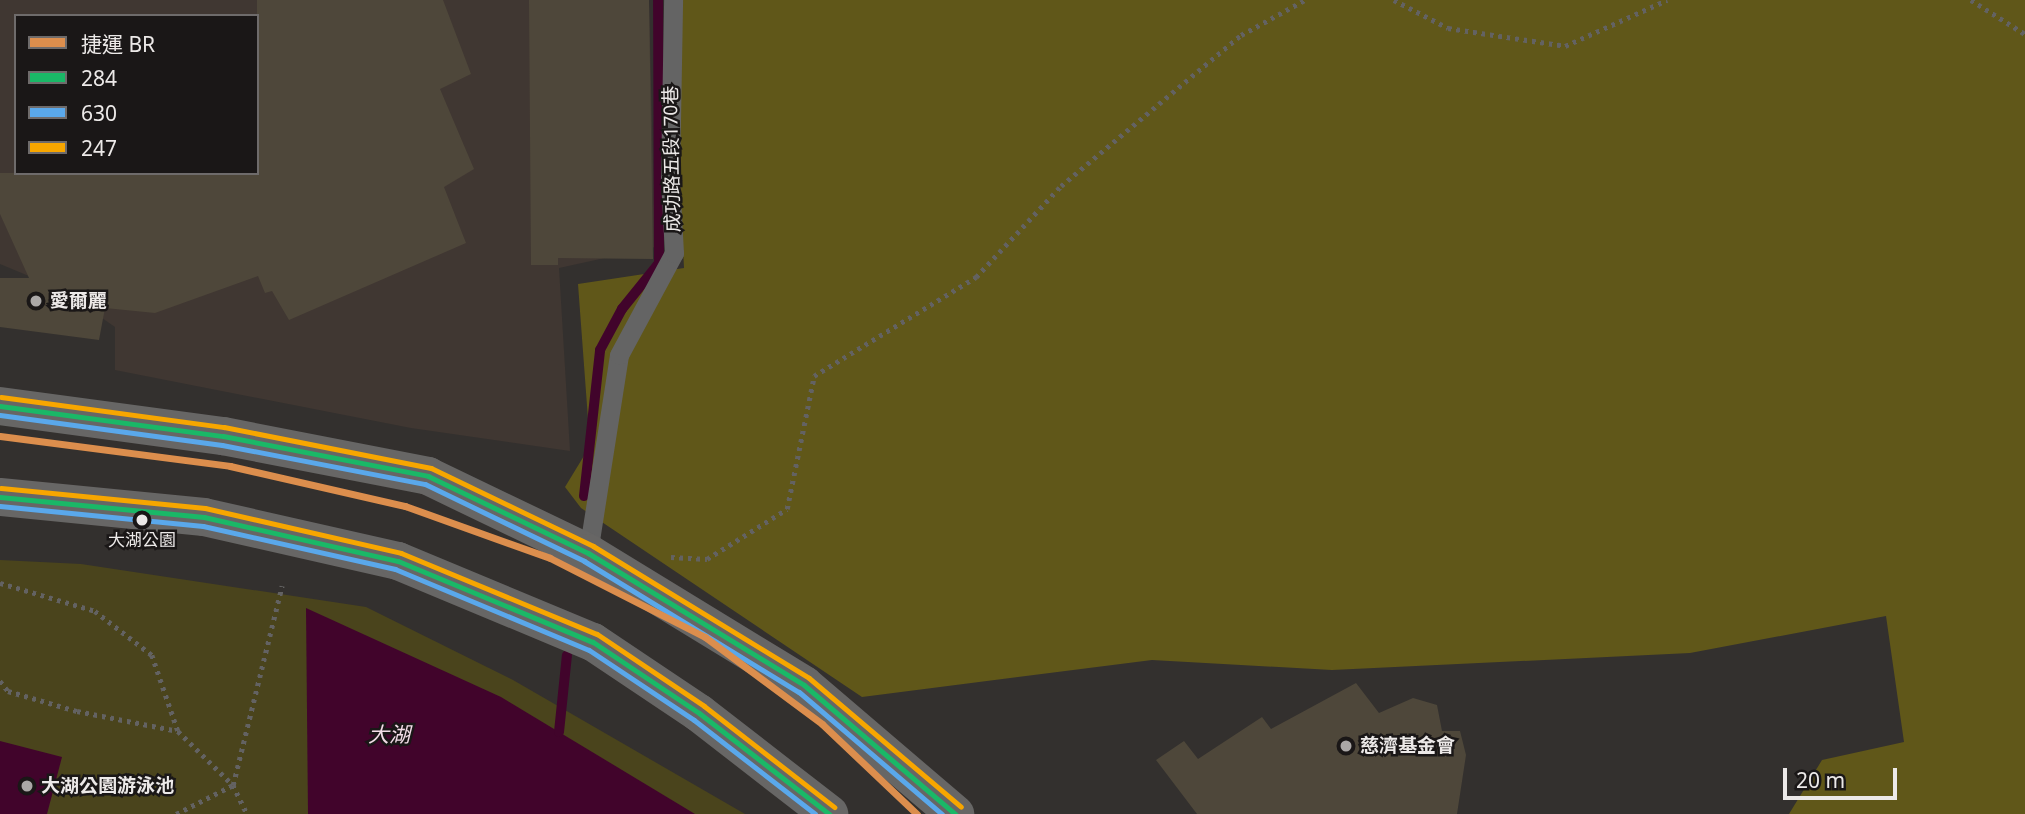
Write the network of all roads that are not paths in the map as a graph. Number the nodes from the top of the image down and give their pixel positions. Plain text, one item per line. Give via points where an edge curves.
1 (673, 0) edge
2 (0, 406) edge
3 (0, 497) edge
4 (588, 553) junction
5 (829, 814) edge
6 (955, 814) edge

1 - 4 lane, 成功路五段170巷 via 670,178 674,253 619,355
2 - 4 main road via 223,436 428,476
3 - 5 main road via 204,517 398,561 593,642 699,713
4 - 6 main road via 804,685

